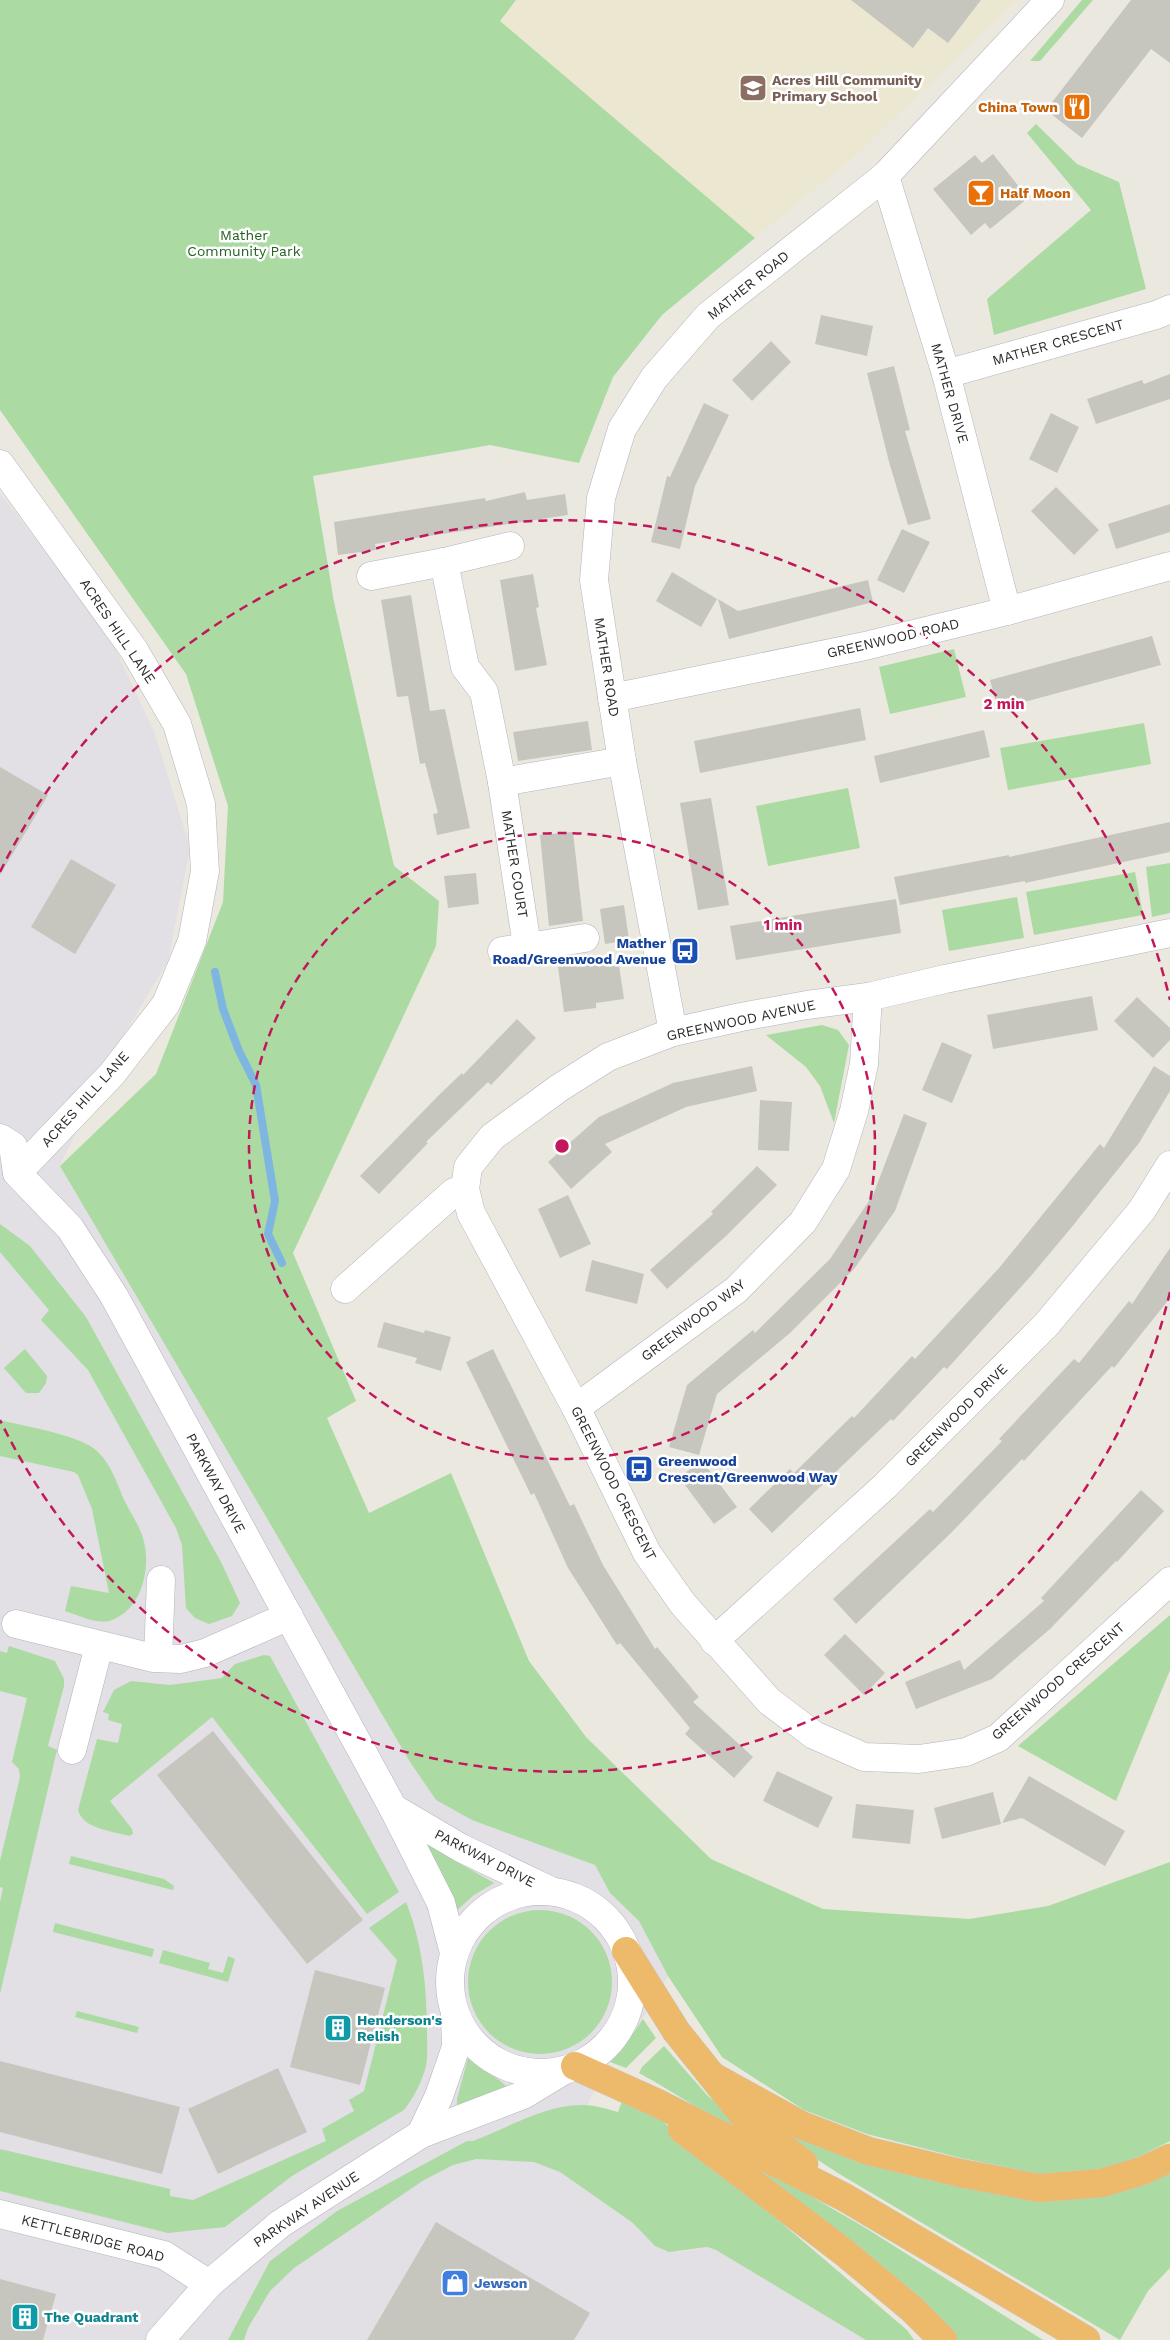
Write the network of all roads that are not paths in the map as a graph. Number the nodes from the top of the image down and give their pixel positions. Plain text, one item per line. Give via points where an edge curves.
1 (1050, 0) edge
2 (885, 176) junction
3 (1170, 309) edge
4 (946, 374) junction
5 (0, 464) edge
6 (510, 546) dead end
7 (444, 562) junction
8 (1170, 566) edge
9 (371, 576) dead end
10 (1008, 611) junction
11 (612, 698) junction
12 (622, 761) junction
13 (502, 782) junction
14 (1170, 933) edge
15 (585, 938) dead end
16 (868, 997) junction
17 (673, 1032) junction
18 (0, 1138) edge
19 (1170, 1165) edge
20 (9, 1173) edge
21 (465, 1189) junction
22 (345, 1289) dead end
23 (576, 1408) junction
24 (161, 1580) dead end
25 (1170, 1581) edge
26 (289, 1616) junction
27 (16, 1624) dead end
28 (714, 1641) junction
29 (99, 1646) junction
30 (158, 1658) junction
31 (72, 1750) dead end
32 (394, 1808) junction
33 (552, 1891) junction
34 (626, 1951) junction
35 (454, 1953) junction
36 (455, 2014) junction
37 (570, 2068) junction
38 (712, 2076) junction
39 (655, 2102) junction
40 (421, 2134) junction
41 (1170, 2158) edge
42 (844, 2197) junction
43 (0, 2214) edge
44 (209, 2284) junction
45 (160, 2340) edge
46 (943, 2340) edge
47 (1086, 2340) edge

1 - 2 street, MATHER ROAD
2 - 4 street, MATHER DRIVE
2 - 11 street, MATHER ROAD via 708,316 654,378 622,429 601,498 594,580
3 - 4 street, MATHER CRESCENT
4 - 10 street, MATHER DRIVE
5 - 20 street, ACRES HILL LANE via 134,650 177,724 201,804 205,871 192,941 166,1004 112,1074
6 - 7 street
7 - 9 street
7 - 13 street, MATHER COURT via 465,667 484,692
8 - 10 street, GREENWOOD ROAD
10 - 11 street, GREENWOOD ROAD via 865,646
11 - 12 street, MATHER ROAD
12 - 13 street
12 - 17 street, MATHER ROAD
13 - 15 street, MATHER COURT via 515,948
14 - 16 street, GREENWOOD AVENUE
16 - 17 street, GREENWOOD AVENUE via 807,1005
16 - 23 street, GREENWOOD WAY via 864,1064 854,1111 836,1169 803,1222 736,1290
17 - 21 street, GREENWOOD AVENUE via 608,1057 492,1136 468,1166
18 - 20 street via 13,1146
19 - 28 street, GREENWOOD DRIVE via 1142,1210 1046,1325 886,1486
20 - 26 street, PARKWAY DRIVE via 70,1228 91,1258
21 - 22 street via 454,1192
21 - 23 street, GREENWOOD CRESCENT via 471,1213
23 - 28 street, GREENWOOD CRESCENT via 647,1553
24 - 30 street
25 - 28 street, GREENWOOD CRESCENT via 998,1738 966,1752 920,1759 864,1757 814,1735 769,1702
26 - 30 street via 205,1653 181,1659
26 - 32 street, PARKWAY DRIVE
27 - 29 street
29 - 30 street
29 - 31 street
32 - 33 street, PARKWAY DRIVE via 461,1848
32 - 35 street, PARKWAY DRIVE via 441,1903
33 - 34 street, PARKWAY AVENUE via 582,1900 605,1917 618,1933
33 - 35 street via 524,1892 489,1906 471,1923
34 - 37 street, PARKWAY AVENUE via 632,1982 626,2013 616,2034 600,2052
34 - 38 highway via 676,2031
35 - 36 street via 450,1981
36 - 37 street via 468,2037 485,2054 516,2070 540,2073
36 - 40 street via 456,2047 439,2096
37 - 39 highway
37 - 40 street, PARKWAY AVENUE via 522,2095
38 - 41 highway via 802,2124 868,2151 1039,2188 1102,2183 1142,2171
38 - 42 highway via 744,2116
39 - 42 highway
39 - 46 highway via 669,2119 905,2302
40 - 44 street, PARKWAY AVENUE via 280,2224
42 - 47 highway
43 - 44 street, KETTLEBRIDGE ROAD via 164,2255
44 - 45 street, PARKWAY AVENUE

